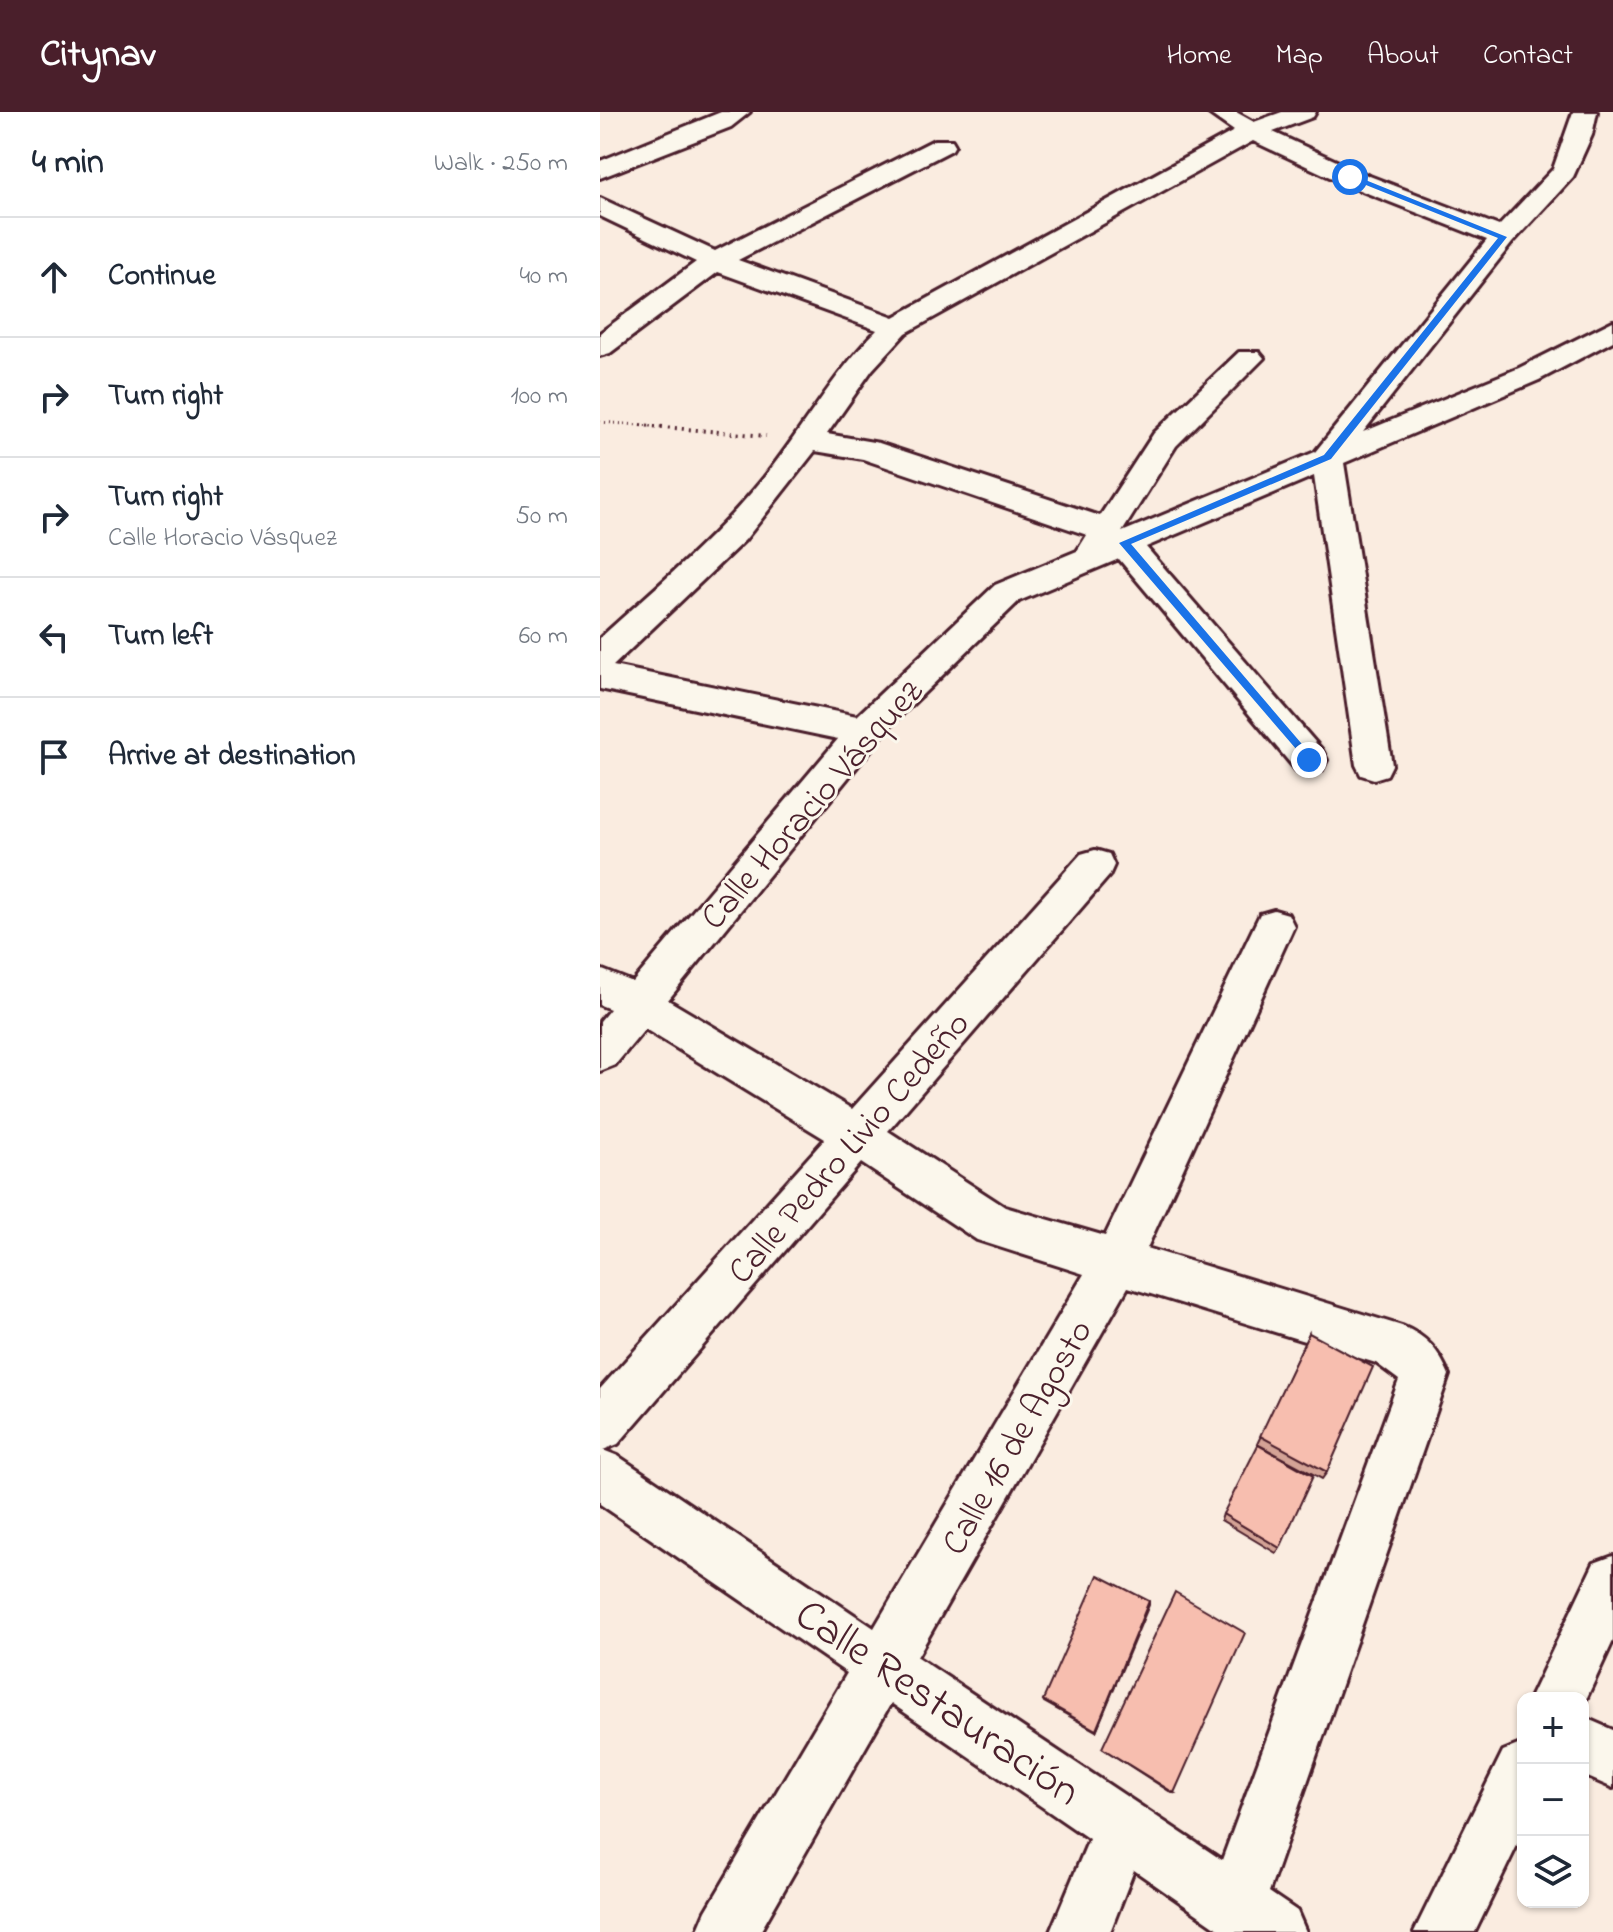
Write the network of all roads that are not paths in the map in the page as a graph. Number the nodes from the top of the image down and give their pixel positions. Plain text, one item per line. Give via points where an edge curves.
1 (738, 112) edge
2 (1219, 112) edge
3 (1304, 112) edge
4 (1585, 112) edge
5 (1593, 112) edge
6 (1613, 122) edge
7 (1251, 132) junction
8 (943, 145) dead end
9 (600, 170) edge
10 (600, 206) edge
11 (1503, 237) junction
12 (715, 261) junction
13 (896, 327) junction
14 (1613, 330) edge
15 (600, 347) edge
16 (1249, 358) dead end
17 (806, 440) junction
18 (1327, 457) junction
19 (1107, 543) junction
20 (600, 658) edge
21 (600, 676) edge
22 (865, 731) junction
23 (1309, 760) dead end
24 (1374, 765) dead end
25 (1095, 865) dead end
26 (1274, 926) dead end
27 (620, 995) edge
28 (600, 1052) edge
29 (856, 1135) junction
30 (1116, 1264) junction
31 (600, 1426) edge
32 (600, 1474) edge
33 (1613, 1582) edge
34 (883, 1662) junction
35 (1561, 1692) edge
36 (1589, 1748) edge
37 (1613, 1760) edge
38 (1517, 1783) edge
39 (1123, 1826) junction
40 (1255, 1919) edge
41 (727, 1932) edge
42 (1080, 1932) edge
43 (1444, 1932) edge

1 - 9 street
2 - 7 street
3 - 7 street
4 - 11 street via 1564,172
5 - 6 street
7 - 11 street
7 - 13 street
8 - 12 street
10 - 12 street
11 - 18 street
12 - 13 street
12 - 15 street
13 - 17 street via 871,350
14 - 18 street, Calle Horacio Vásquez via 1529,374
16 - 19 street via 1165,440
17 - 19 street via 868,450
17 - 20 street via 773,488 702,564
18 - 19 street, Calle Horacio Vásquez
18 - 24 street
19 - 22 street, Calle Horacio Vásquez via 1007,593
19 - 23 street
21 - 22 street
22 - 27 street, Calle Horacio Vásquez
25 - 29 street, Calle Pedro Livio Cedeño
26 - 30 street, Calle 16 de Agosto
27 - 28 street, Calle Horacio Vásquez
27 - 29 street
29 - 30 street via 993,1225
29 - 31 street, Calle Pedro Livio Cedeño
30 - 34 street, Calle 16 de Agosto
30 - 40 street via 1406,1350 1425,1375
32 - 34 street, Calle Restauración
33 - 35 street
34 - 39 street, Calle Restauración
34 - 41 street, Calle 16 de Agosto
36 - 37 street
38 - 43 street
39 - 40 street, Calle Restauración
39 - 42 street

